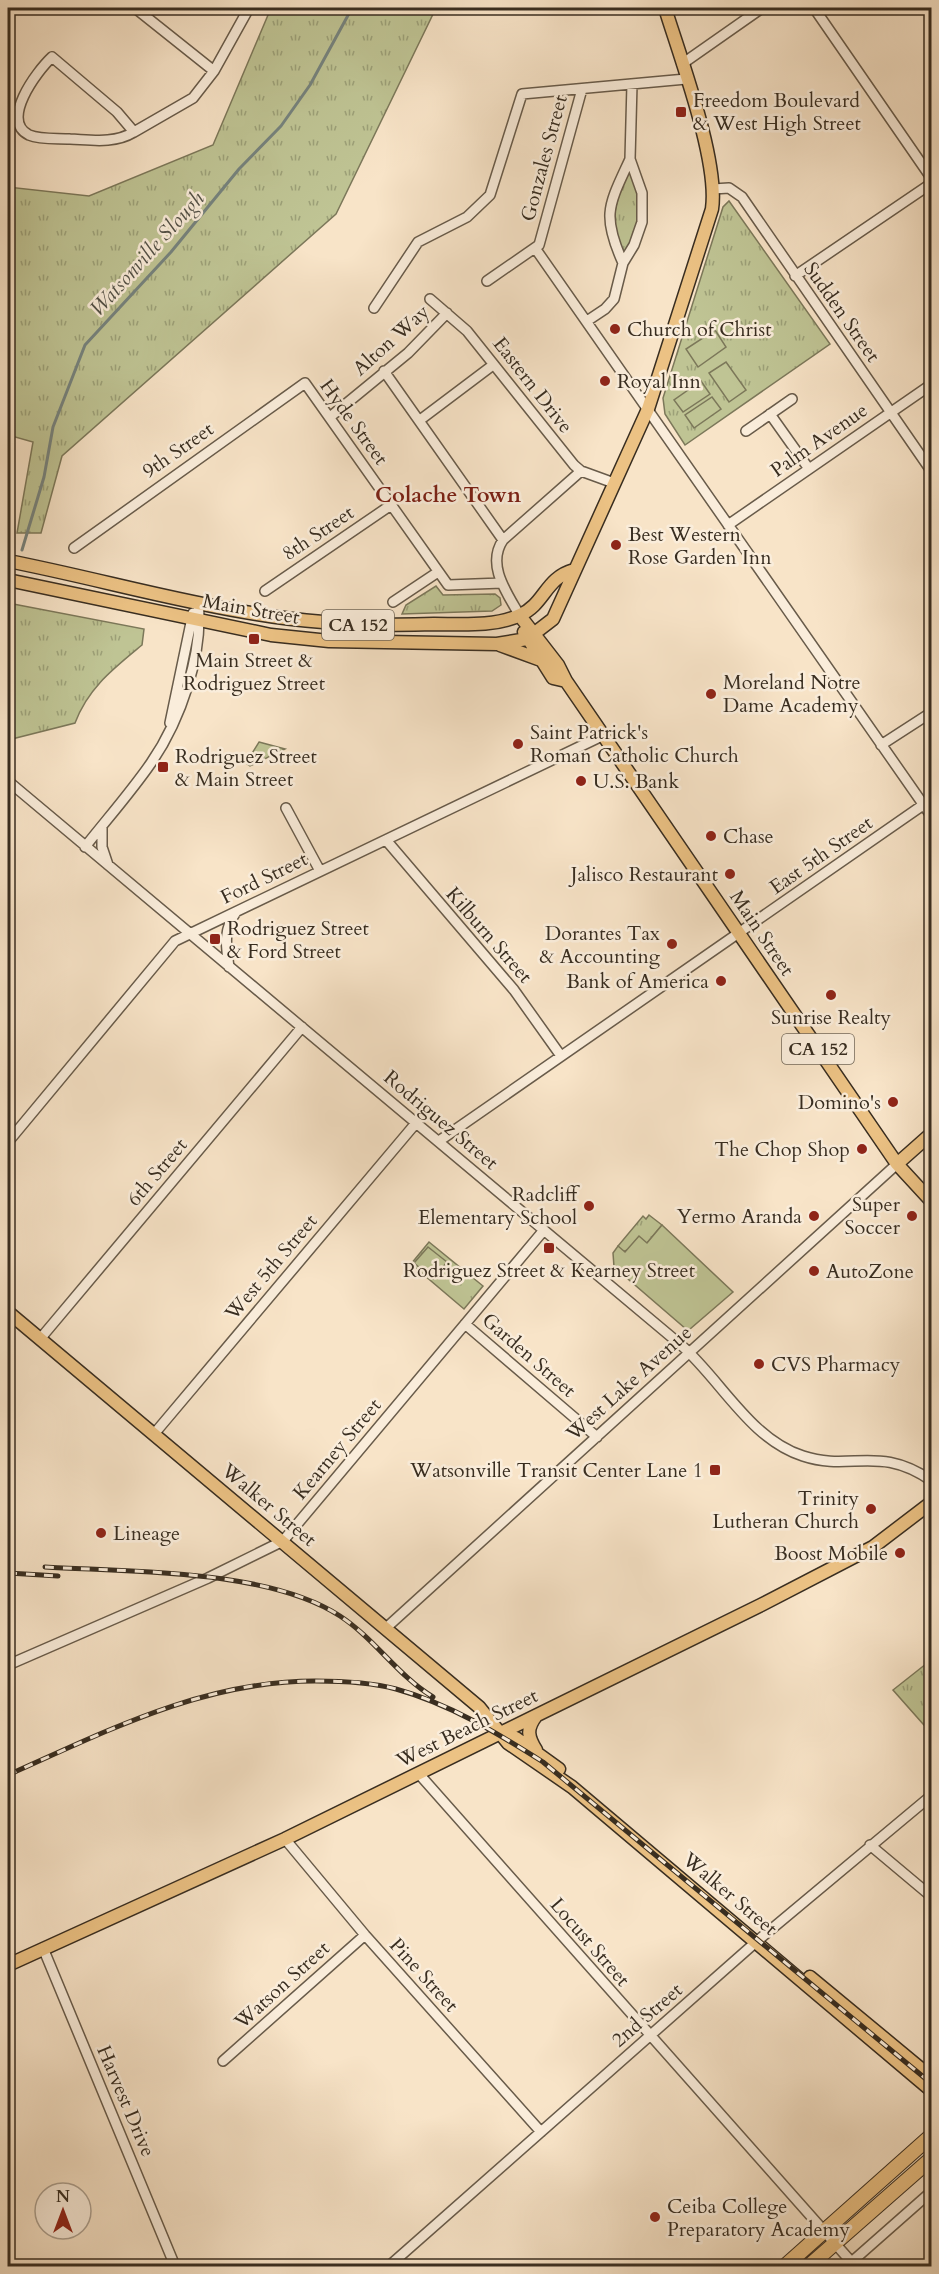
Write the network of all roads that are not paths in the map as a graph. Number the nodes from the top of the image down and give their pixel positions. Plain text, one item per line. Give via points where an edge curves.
1 (135, 8) edge
2 (249, 8) edge
3 (665, 8) edge
4 (762, 8) edge
5 (814, 8) edge
6 (682, 64) junction
7 (214, 71) junction
8 (686, 79) junction
9 (632, 84) junction
10 (582, 89) junction
11 (134, 132) junction
12 (630, 159) junction
13 (932, 181) edge
14 (714, 189) junction
15 (535, 248) junction
16 (623, 263) junction
17 (795, 276) junction
18 (487, 281) dead end
19 (430, 299) dead end
20 (374, 308) dead end
21 (447, 313) junction
22 (587, 321) junction
23 (493, 365) junction
24 (384, 371) junction
25 (304, 383) joint
26 (932, 384) edge
27 (792, 399) dead end
28 (648, 409) junction
29 (890, 413) junction
30 (770, 414) junction
31 (330, 417) junction
32 (420, 420) junction
33 (746, 431) dead end
34 (809, 469) junction
35 (581, 471) junction
36 (932, 472) edge
37 (614, 483) junction
38 (391, 505) junction
39 (728, 525) junction
40 (503, 540) junction
41 (74, 548) dead end
42 (8, 561) edge
43 (574, 570) junction
44 (438, 572) junction
45 (8, 580) edge
46 (502, 583) junction
47 (265, 591) dead end
48 (198, 602) junction
49 (393, 602) dead end
50 (520, 615) junction
51 (195, 619) junction
52 (531, 636) junction
53 (497, 644) junction
54 (541, 660) junction
55 (566, 681) junction
56 (932, 712) edge
57 (604, 735) junction
58 (881, 745) junction
59 (8, 781) edge
60 (923, 805) junction
61 (286, 808) dead end
62 (932, 817) edge
63 (102, 826) junction
64 (386, 840) junction
65 (86, 847) junction
66 (108, 867) junction
67 (320, 871) junction
68 (238, 910) junction
69 (189, 933) junction
70 (739, 934) junction
71 (229, 967) junction
72 (302, 1027) junction
73 (561, 1056) junction
74 (416, 1123) junction
75 (932, 1133) edge
76 (439, 1141) junction
77 (8, 1142) edge
78 (897, 1164) junction
79 (932, 1202) edge
80 (544, 1230) junction
81 (8, 1312) edge
82 (465, 1324) junction
83 (40, 1339) junction
84 (689, 1353) junction
85 (154, 1434) junction
86 (597, 1437) junction
87 (932, 1481) edge
88 (932, 1502) edge
89 (283, 1541) junction
90 (386, 1628) junction
91 (8, 1665) edge
92 (537, 1715) junction
93 (499, 1734) junction
94 (536, 1750) junction
95 (419, 1774) junction
96 (932, 1795) edge
97 (285, 1839) junction
98 (870, 1845) junction
99 (932, 1897) edge
100 (365, 1935) junction
101 (759, 1940) junction
102 (43, 1948) junction
103 (8, 1965) edge
104 (650, 2037) junction
105 (223, 2061) dead end
106 (932, 2078) edge
107 (932, 2091) edge
108 (541, 2132) junction
109 (932, 2135) edge
110 (932, 2158) edge
111 (932, 2191) edge
112 (826, 2233) junction
113 (835, 2244) junction
114 (851, 2265) edge
115 (175, 2266) edge
116 (389, 2266) edge
117 (785, 2266) edge
118 (809, 2266) edge

1 - 7 street
2 - 7 street
3 - 6 main road
4 - 6 street
5 - 13 street
6 - 8 main road
7 - 11 street via 193,98
8 - 9 street
8 - 14 main road
9 - 10 street
9 - 12 street
10 - 15 street, Gonzales Street
10 - 20 street via 522,94 490,195 467,216 418,242
11 - 11 street via 109,141 35,137 17,126 14,106 52,57 117,112
12 - 16 street via 614,192 609,214 611,235
12 - 16 street via 642,193 644,214 638,237
13 - 17 street
14 - 17 street, Sudden Street via 729,188 738,194
14 - 28 main road via 709,218
15 - 18 street, Gonzales Street
15 - 22 street
16 - 22 street via 614,299
17 - 29 street, Sudden Street
19 - 21 street, Eastern Drive
21 - 23 street, Eastern Drive via 467,331
21 - 24 street, Alton Way via 408,353
22 - 28 street
23 - 32 street
23 - 35 street, Eastern Drive
24 - 31 street, Alton Way
24 - 32 street
25 - 31 street, Hyde Street
25 - 41 street, 9th Street
26 - 29 street, Palm Avenue
27 - 30 street
28 - 37 main road
28 - 39 street
29 - 34 street, Palm Avenue
29 - 36 street, Sudden Street
30 - 33 street
30 - 34 street
31 - 38 street, Hyde Street
32 - 40 street
34 - 39 street, Palm Avenue
35 - 37 street
35 - 40 street
37 - 43 main road
38 - 44 street, Hyde Street
38 - 47 street, 8th Street
39 - 58 street
40 - 46 street via 496,559
42 - 48 main road, Main Street / CA 152
43 - 50 main road via 558,574 536,604
43 - 52 main road via 573,580 553,619
44 - 46 street, Hyde Street via 448,585
44 - 49 street
45 - 51 main road, Main Street / CA 152
46 - 50 street
48 - 50 main road, Main Street / CA 152 via 266,616 352,624 469,623
48 - 51 street
50 - 52 main road, Main Street / CA 152
51 - 53 main road, Main Street / CA 152 via 271,635 329,641
51 - 63 street via 188,686 182,705 153,761
52 - 53 main road, Main Street / CA 152
52 - 54 main road, Main Street / CA 152
52 - 55 main road, Main Street / CA 152
53 - 54 main road
54 - 55 main road, Main Street / CA 152 via 553,678
55 - 57 main road, Main Street / CA 152
56 - 58 street
57 - 64 street, Ford Street
57 - 70 main road, Main Street / CA 152
58 - 60 street
59 - 65 street, Rodriguez Street
60 - 62 street
60 - 70 street, East 5th Street
61 - 67 street
63 - 65 street
63 - 66 street via 102,847
64 - 67 street, Ford Street
64 - 73 street, Kilburn Street via 517,993
65 - 66 street, Rodriguez Street
66 - 69 street, Rodriguez Street
67 - 68 street, Ford Street
68 - 69 street, Ford Street
68 - 71 street via 227,930
69 - 71 street, Rodriguez Street
69 - 77 street, Ford Street via 176,941
70 - 73 street
70 - 78 main road, Main Street / CA 152
71 - 72 street, Rodriguez Street
72 - 74 street, Rodriguez Street
72 - 83 street, 6th Street
73 - 76 street
74 - 76 street, Rodriguez Street
74 - 85 street, West 5th Street
75 - 78 main road
76 - 80 street, Rodriguez Street
78 - 79 main road, Main Street / CA 152
78 - 84 street, West Lake Avenue
80 - 82 street, Kearney Street
80 - 84 street, Rodriguez Street
81 - 83 main road, Walker Street
82 - 86 street, Garden Street
82 - 89 street, Kearney Street
83 - 85 main road, Walker Street
84 - 86 street, West Lake Avenue
84 - 87 street, Rodriguez Street via 760,1431 785,1449 819,1460 892,1462
85 - 89 main road, Walker Street
86 - 90 street, West Lake Avenue
88 - 92 main road, West Beach Street via 861,1554
89 - 90 main road, Walker Street
89 - 91 street, Kearney Street
90 - 93 main road, Walker Street via 479,1707
92 - 93 main road, West Beach Street
92 - 94 main road via 528,1732
93 - 94 main road, Walker Street via 516,1738
93 - 95 main road, West Beach Street
93 - 101 main road, Walker Street via 572,1787
94 - 101 main road, Walker Street
95 - 97 main road, West Beach Street
95 - 104 street, Locust Street
96 - 98 street, 2nd Street
97 - 100 street, Pine Street
97 - 102 main road, West Beach Street
98 - 99 street
98 - 101 street, 2nd Street
100 - 105 street, Watson Street
100 - 108 street, Pine Street
101 - 104 street, 2nd Street
101 - 106 main road, Walker Street
101 - 107 main road, Walker Street
102 - 103 main road, West Beach Street
102 - 115 street, Harvest Drive
104 - 108 street, 2nd Street
104 - 112 street, Locust Street
108 - 116 street, 2nd Street
109 - 112 highway
110 - 113 highway
111 - 114 street
112 - 113 street, Locust Street
112 - 117 highway
113 - 114 street, Locust Street
113 - 118 highway

